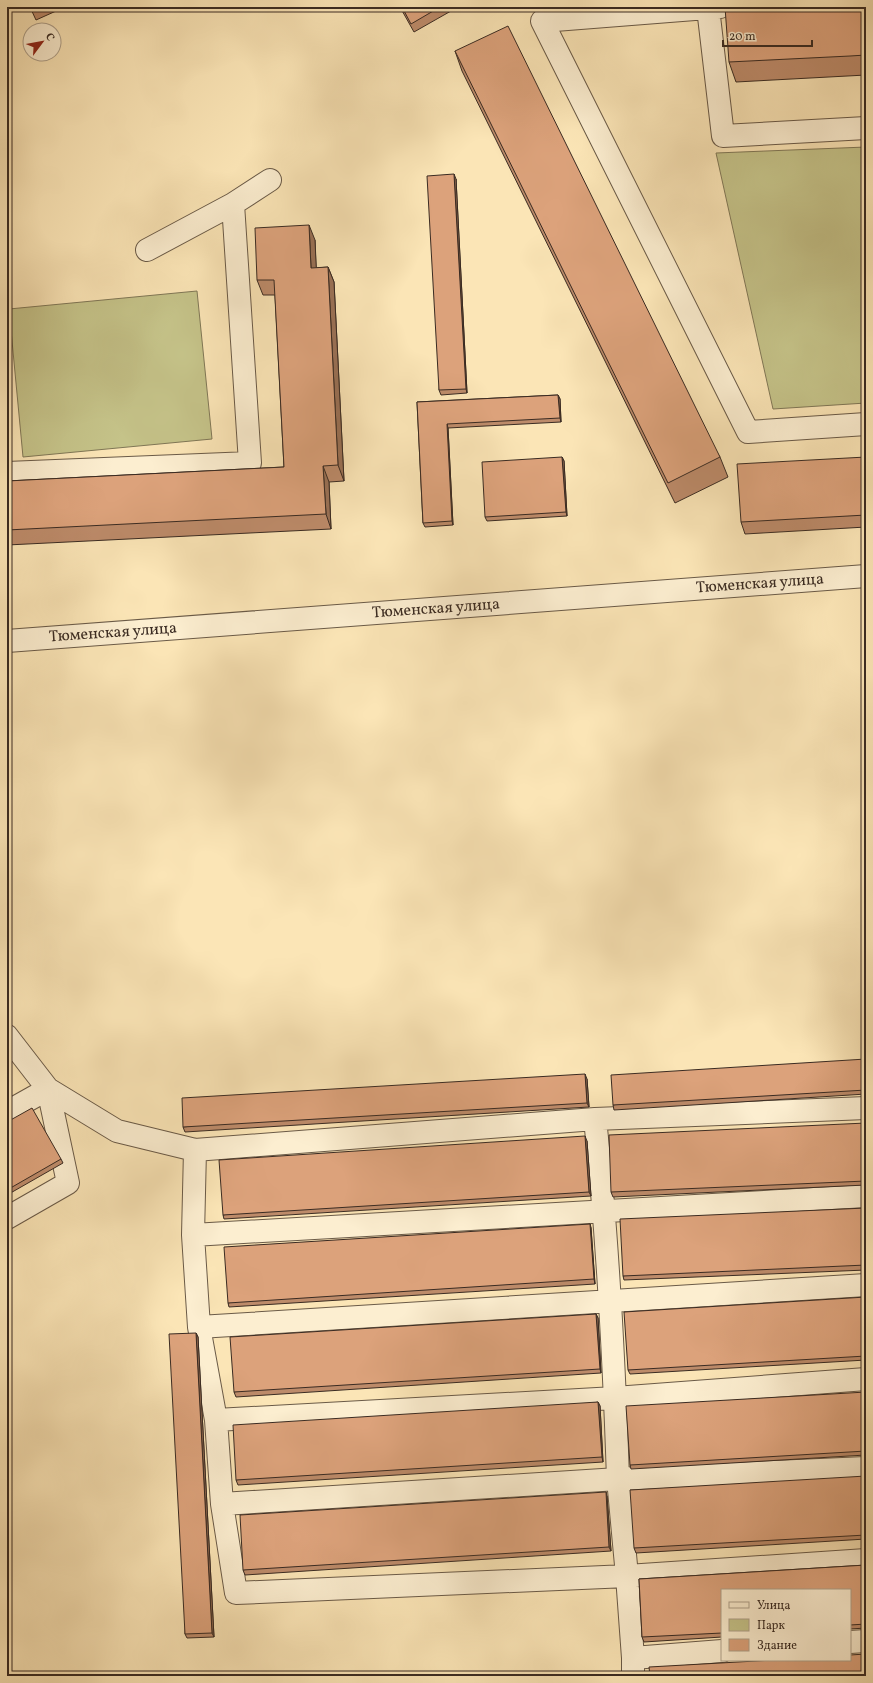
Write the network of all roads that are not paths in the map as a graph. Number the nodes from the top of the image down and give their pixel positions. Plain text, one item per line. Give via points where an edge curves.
1 (714, 8) edge
2 (866, 128) edge
3 (270, 180) dead end
4 (232, 204) junction
5 (148, 250) dead end
6 (866, 424) edge
7 (7, 473) edge
8 (866, 576) edge
9 (7, 641) edge
10 (7, 1036) edge
11 (48, 1089) junction
12 (866, 1108) edge
13 (7, 1112) edge
14 (595, 1119) junction
15 (195, 1150) junction
16 (866, 1196) edge
17 (605, 1210) junction
18 (7, 1218) edge
19 (194, 1235) junction
20 (866, 1285) edge
21 (610, 1300) junction
22 (198, 1327) junction
23 (866, 1379) edge
24 (615, 1398) junction
25 (216, 1420) junction
26 (866, 1468) edge
27 (618, 1479) junction
28 (222, 1504) junction
29 (866, 1560) edge
30 (627, 1576) junction
31 (866, 1641) edge
32 (851, 1642) edge
33 (721, 1651) edge
34 (633, 1667) edge

1 - 2 street via 723,136
1 - 6 street via 542,21 748,432
3 - 4 street
4 - 5 street
4 - 7 street via 250,463
8 - 9 street, Тюменская улица
10 - 11 street
11 - 13 street
11 - 15 street via 117,1131
11 - 18 street via 68,1183
12 - 14 street
14 - 15 street
14 - 17 street
15 - 19 street
16 - 17 street
17 - 19 street
17 - 21 street
19 - 22 street
20 - 21 street
21 - 22 street
21 - 24 street
22 - 25 street
23 - 24 street
24 - 25 street
24 - 27 street
25 - 28 street
26 - 27 street
27 - 28 street
27 - 30 street
28 - 30 street via 236,1593
29 - 30 street
30 - 34 street
31 - 32 street
33 - 34 street

